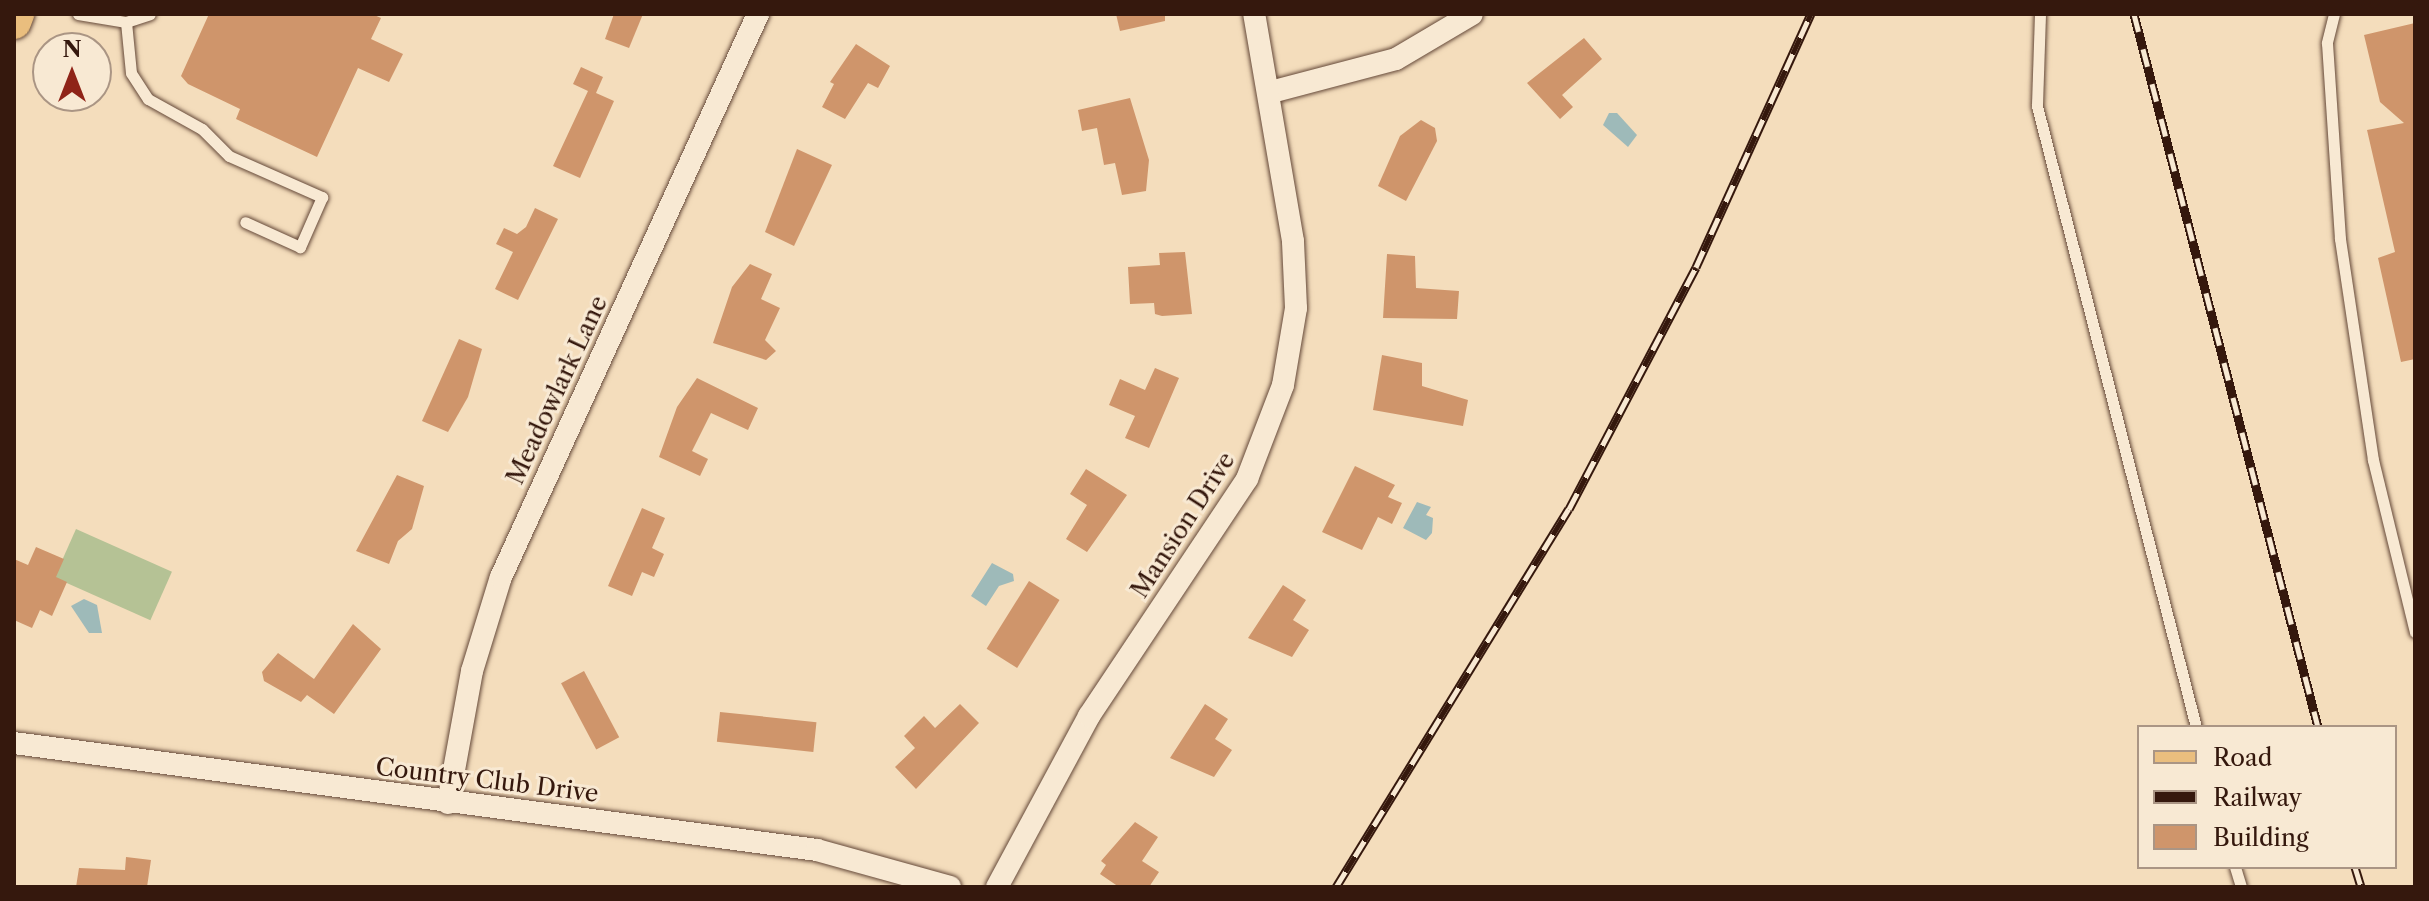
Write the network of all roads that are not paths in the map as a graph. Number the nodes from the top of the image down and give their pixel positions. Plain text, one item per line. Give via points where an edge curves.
1 (17, 14) edge
2 (78, 14) edge
3 (150, 14) edge
4 (758, 14) edge
5 (1254, 14) edge
6 (1472, 14) edge
7 (2040, 14) edge
8 (2334, 14) edge
9 (14, 22) edge
10 (126, 22) junction
11 (1271, 92) junction
12 (245, 222) dead end
13 (2415, 632) edge
14 (2195, 725) edge
15 (14, 743) edge
16 (448, 803) junction
17 (950, 887) edge
18 (997, 887) edge

1 - 9 main road
2 - 10 lane
3 - 10 lane
4 - 16 street, Meadowlark Lane via 501,577 472,671
5 - 11 street, Mansion Drive
6 - 11 street via 1396,59
7 - 14 lane via 2037,106
8 - 13 lane via 2327,43 2340,239 2373,460
10 - 12 lane via 131,73 148,99 202,129 229,156 322,197 300,247
11 - 18 street, Mansion Drive via 1296,275 1292,337 1270,426 1236,498 1089,716
15 - 16 street, Country Club Drive
16 - 17 street, Country Club Drive via 835,853

